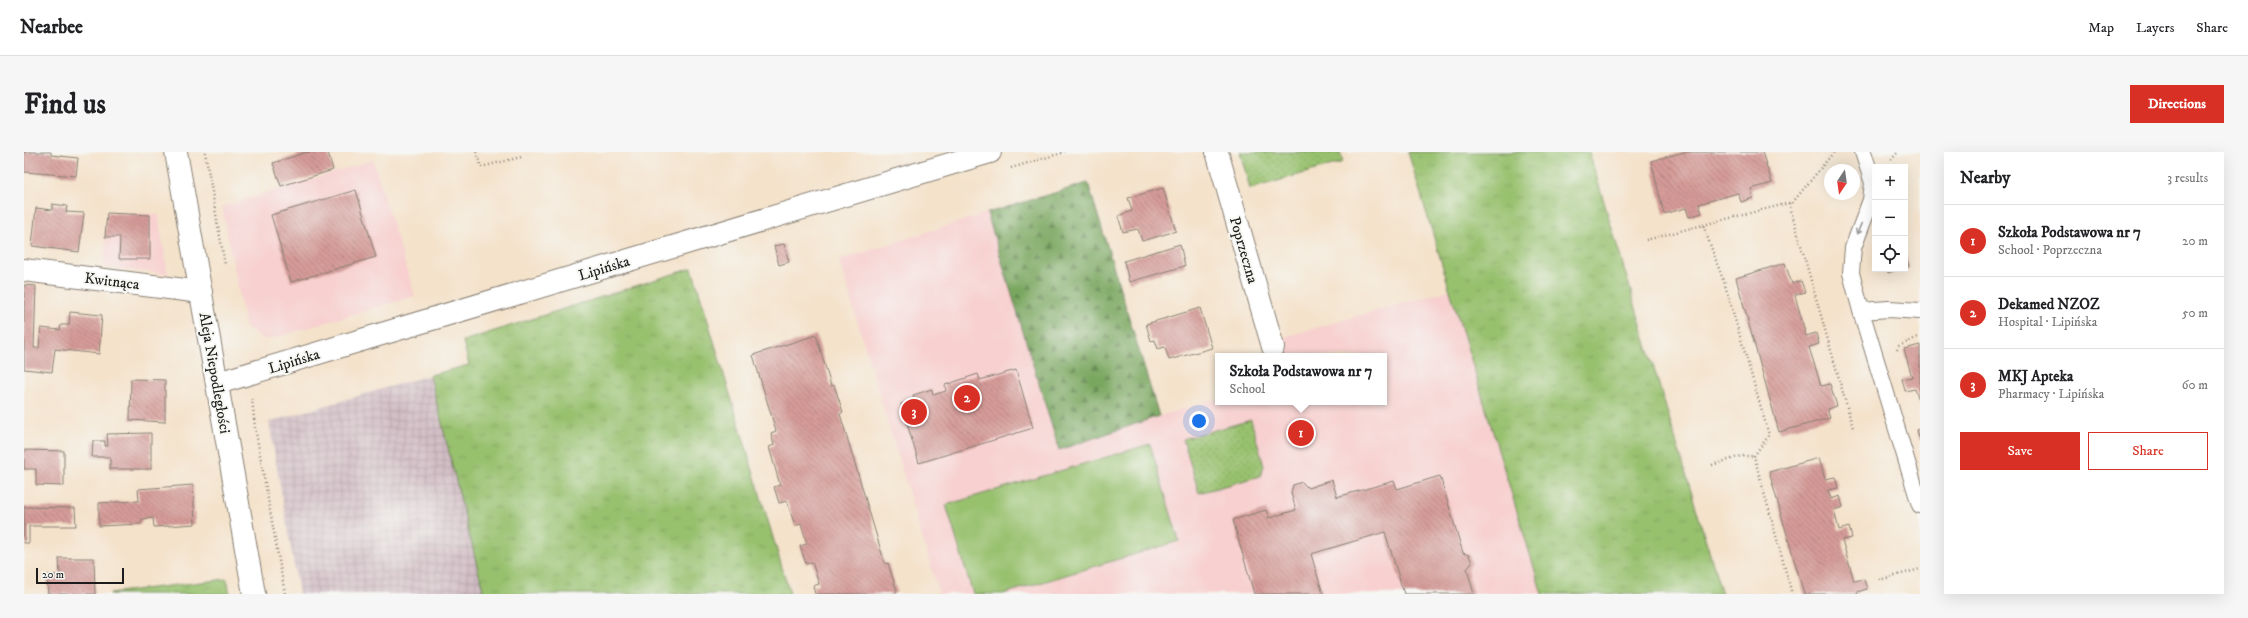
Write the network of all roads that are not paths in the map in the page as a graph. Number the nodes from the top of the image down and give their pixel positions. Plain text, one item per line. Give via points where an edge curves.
1 (176, 152) edge
2 (990, 152) edge
3 (1217, 152) edge
4 (1863, 152) edge
5 (24, 270) edge
6 (201, 292) junction
7 (1861, 311) junction
8 (1920, 311) edge
9 (1273, 347) dead end
10 (218, 383) junction
11 (1920, 505) edge
12 (254, 594) edge

1 - 6 street, Aleja Niepodległości
2 - 10 street, Lipińska
3 - 9 street, Poprzeczna
4 -> 7 lane via 1872,183 1871,200 1856,236 1851,259 1851,274
5 - 6 street, Kwitnąca
6 - 10 street, Aleja Niepodległości
7 - 8 lane
7 - 11 lane
10 - 12 street, Aleja Niepodległości

